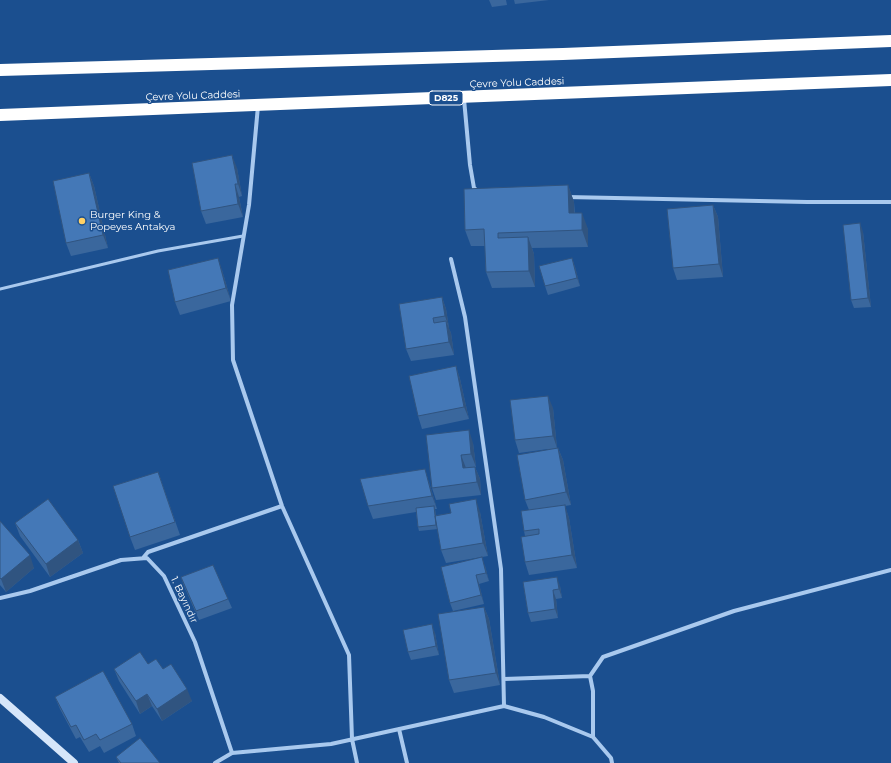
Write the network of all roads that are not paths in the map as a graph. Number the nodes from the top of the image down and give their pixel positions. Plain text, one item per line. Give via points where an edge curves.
1 (891, 41) edge
2 (0, 70) edge
3 (891, 80) edge
4 (464, 97) junction
5 (258, 105) junction
6 (0, 116) edge
7 (480, 192) edge
8 (560, 196) edge
9 (891, 202) edge
10 (244, 236) junction
11 (450, 259) dead end
12 (0, 289) edge
13 (282, 506) junction
14 (142, 558) junction
15 (891, 570) edge
16 (0, 598) edge
17 (590, 676) junction
18 (504, 679) junction
19 (0, 698) edge
20 (504, 706) junction
21 (399, 729) junction
22 (593, 737) junction
23 (352, 739) junction
24 (232, 753) junction
25 (74, 763) edge
26 (215, 763) edge
27 (357, 763) edge
28 (407, 763) edge
29 (612, 763) edge

1 - 2 highway via 555,54
3 - 4 highway, Çevre Yolu Caddesi / D825
4 - 5 highway, Çevre Yolu Caddesi / D825
4 - 7 street via 474,188
5 - 6 highway, Çevre Yolu Caddesi / D825
5 - 10 street
8 - 9 street
10 - 12 lane via 158,251
10 - 13 street via 232,306 233,360
11 - 18 street via 465,317 501,569
13 - 14 street via 148,552
13 - 23 street via 349,655
14 - 16 street via 121,560
14 - 24 street, 1. Bayındır via 147,558 164,576 195,642
15 - 17 street via 734,611 603,657
17 - 18 street
17 - 22 street via 593,691
18 - 20 street
19 - 25 street
20 - 21 street
20 - 22 street via 544,717
21 - 23 street
21 - 28 street
22 - 29 street via 611,758
23 - 24 street via 331,744
23 - 27 street
24 - 26 street

